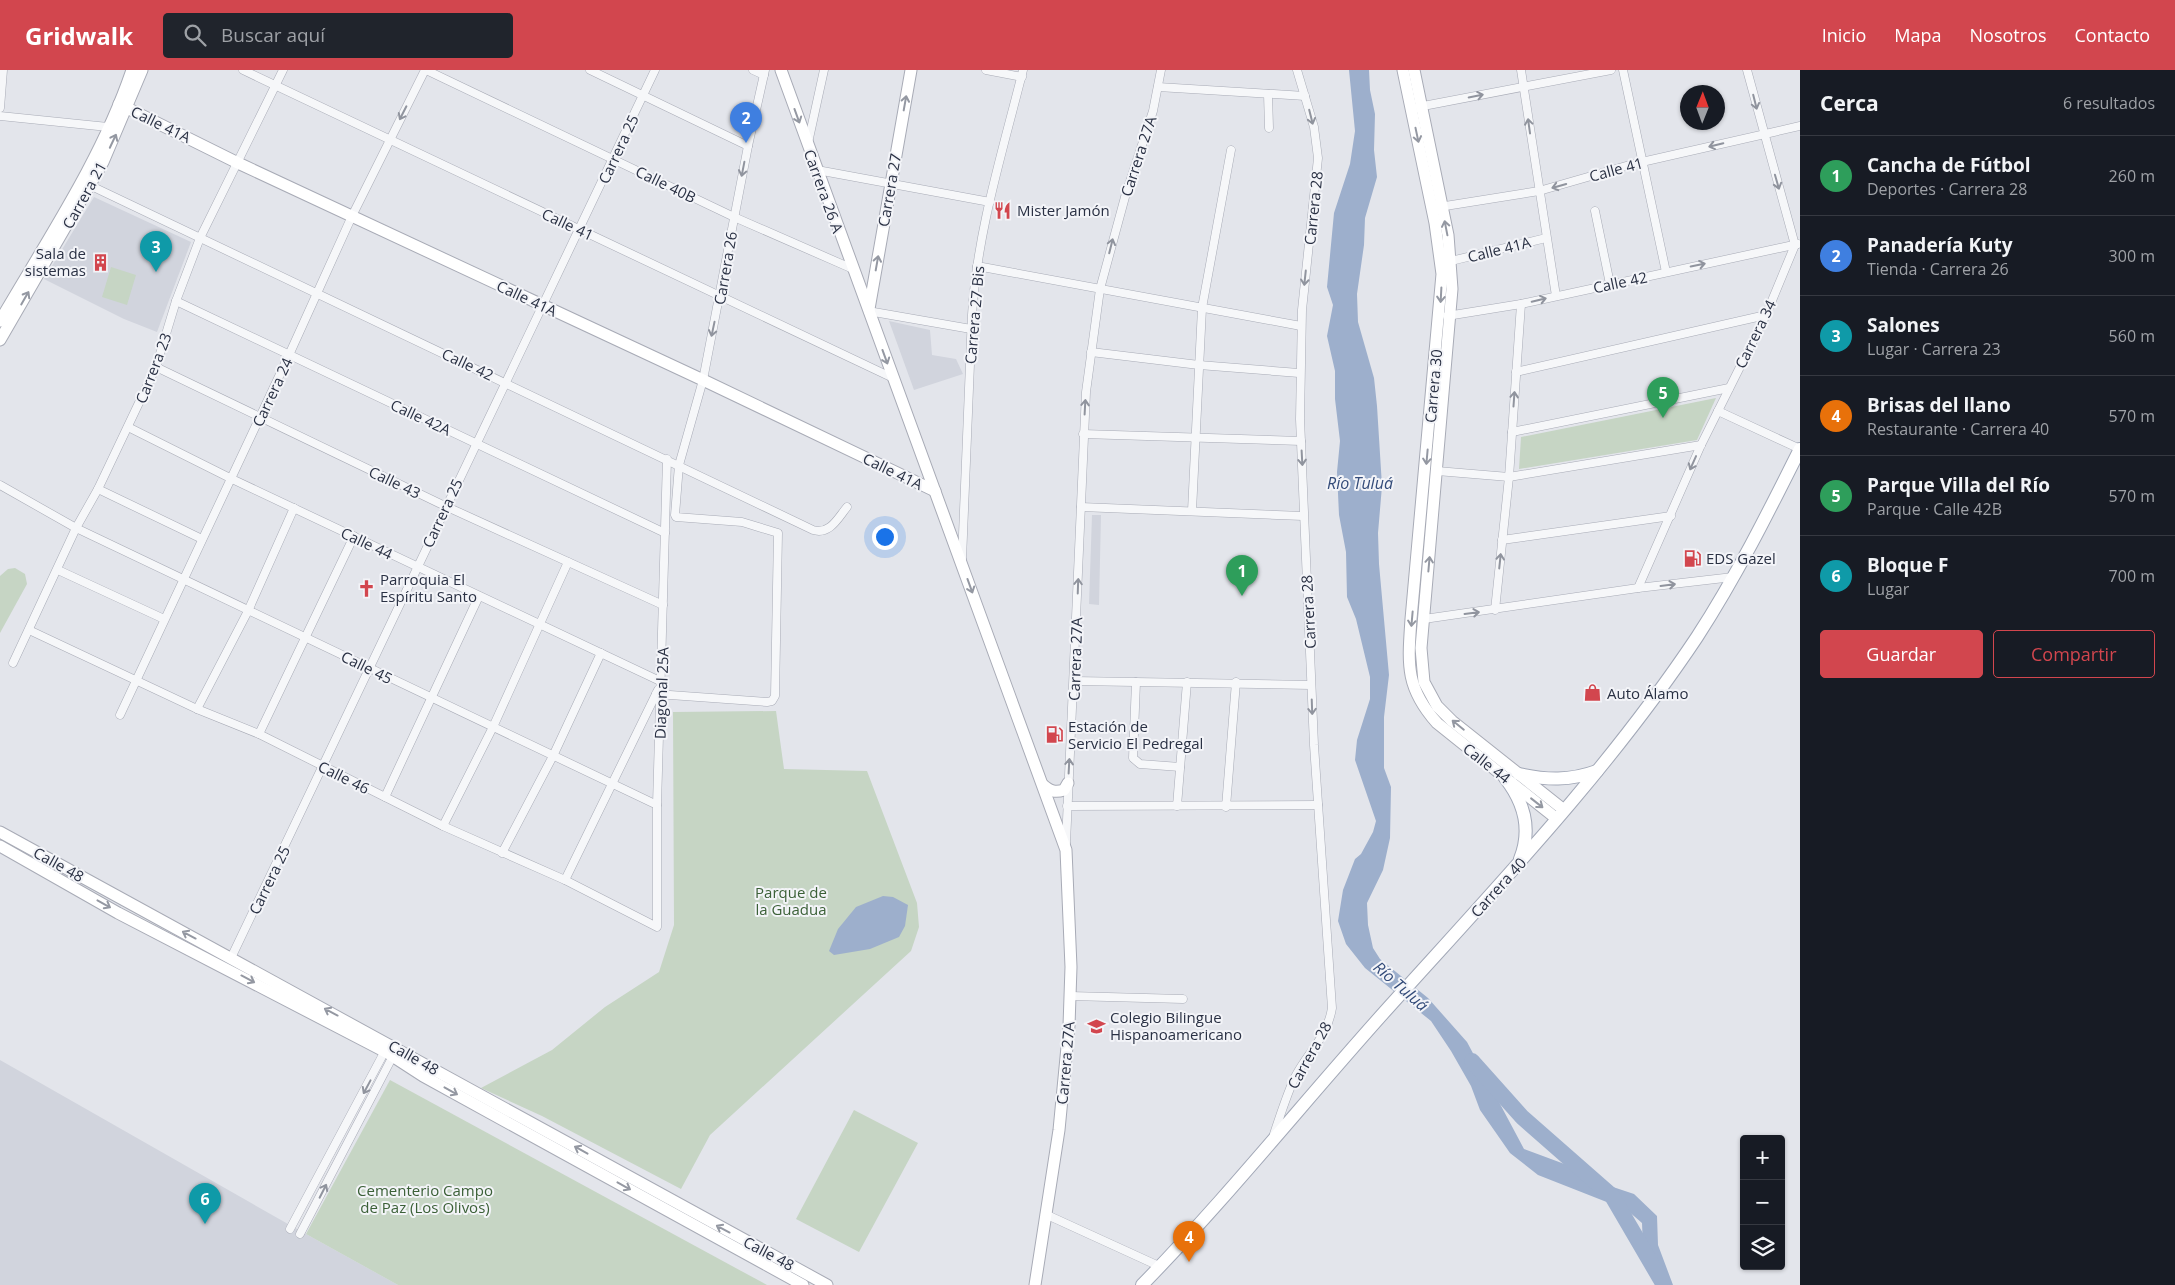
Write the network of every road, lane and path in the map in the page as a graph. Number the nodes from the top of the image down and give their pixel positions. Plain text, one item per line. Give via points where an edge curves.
1 (3, 70) edge
2 (132, 70) edge
3 (142, 70) edge
4 (243, 70) edge
5 (283, 70) edge
6 (426, 70) edge
7 (590, 70) edge
8 (654, 70) edge
9 (753, 70) edge
10 (781, 70) edge
11 (824, 70) edge
12 (911, 70) edge
13 (986, 70) edge
14 (1161, 70) edge
15 (1297, 70) edge
16 (1403, 70) edge
17 (1414, 70) edge
18 (1521, 70) edge
19 (1611, 70) edge
20 (1623, 70) edge
21 (1747, 70) edge
22 (764, 73) edge
23 (1023, 74) edge
24 (276, 86) junction
25 (1158, 87) junction
26 (1524, 87) junction
27 (1268, 94) junction
28 (643, 95) junction
29 (1305, 96) junction
30 (123, 106) junction
31 (1416, 107) junction
32 (0, 108) edge
33 (0, 116) edge
34 (1800, 126) edge
35 (108, 127) junction
36 (1268, 128) dead end
37 (1764, 135) junction
38 (390, 139) junction
39 (807, 145) junction
40 (748, 146) junction
41 (1231, 150) dead end
42 (613, 159) junction
43 (1642, 162) junction
44 (238, 163) junction
45 (816, 170) junction
46 (86, 184) junction
47 (890, 184) junction
48 (1539, 191) junction
49 (990, 202) junction
50 (1437, 208) junction
51 (1595, 211) dead end
52 (352, 216) junction
53 (734, 217) junction
54 (580, 229) junction
55 (200, 238) junction
56 (1546, 238) junction
57 (1798, 244) edge
58 (1451, 261) junction
59 (977, 266) junction
60 (853, 269) junction
61 (1666, 272) junction
62 (1610, 284) junction
63 (1100, 289) junction
64 (317, 294) junction
65 (720, 294) junction
66 (1556, 296) junction
67 (176, 301) junction
68 (1520, 304) junction
69 (541, 305) junction
70 (1202, 308) junction
71 (868, 311) junction
72 (1766, 315) junction
73 (1445, 316) junction
74 (0, 321) edge
75 (1301, 326) junction
76 (971, 329) junction
77 (0, 340) edge
78 (1091, 352) junction
79 (289, 355) junction
80 (1199, 365) junction
81 (156, 367) junction
82 (1516, 372) junction
83 (1300, 373) junction
84 (893, 378) junction
85 (702, 380) junction
86 (505, 382) junction
87 (1729, 388) junction
88 (1718, 411) junction
89 (259, 418) junction
90 (128, 427) junction
91 (1512, 432) junction
92 (1083, 434) junction
93 (1196, 438) junction
94 (1301, 440) junction
95 (475, 443) junction
96 (1702, 445) junction
97 (1800, 449) edge
98 (667, 460) junction
99 (679, 465) junction
100 (1433, 477) junction
101 (1509, 477) junction
102 (232, 479) junction
103 (0, 485) edge
104 (98, 489) junction
105 (935, 491) junction
106 (445, 506) junction
107 (1081, 506) junction
108 (847, 507) dead end
109 (294, 508) junction
110 (1192, 511) junction
111 (1303, 516) junction
112 (1671, 516) junction
113 (76, 528) junction
114 (665, 533) junction
115 (354, 536) junction
116 (202, 539) junction
117 (1502, 540) junction
118 (568, 562) junction
119 (962, 564) junction
120 (416, 566) junction
121 (58, 570) junction
122 (1734, 577) junction
123 (184, 579) junction
124 (1638, 588) junction
125 (479, 596) junction
126 (663, 604) junction
127 (1496, 610) junction
128 (248, 611) junction
129 (164, 619) junction
130 (1424, 619) junction
131 (540, 624) junction
132 (29, 630) junction
133 (306, 638) junction
134 (601, 653) junction
135 (14, 663) dead end
136 (368, 668) junction
137 (1418, 679) junction
138 (136, 680) junction
139 (1074, 681) junction
140 (662, 682) junction
141 (1136, 682) junction
142 (1187, 682) junction
143 (1236, 682) junction
144 (1311, 685) junction
145 (659, 695) junction
146 (432, 698) junction
147 (1431, 698) joint
148 (1420, 704) joint
149 (197, 709) junction
150 (120, 715) dead end
151 (492, 727) junction
152 (259, 734) junction
153 (553, 756) junction
154 (323, 767) junction
155 (1180, 767) junction
156 (1598, 771) junction
157 (1518, 774) junction
158 (1506, 778) junction
159 (611, 783) junction
160 (1068, 783) junction
161 (1043, 785) junction
162 (385, 797) junction
163 (657, 805) junction
164 (1318, 805) junction
165 (1067, 806) junction
166 (1177, 806) junction
167 (1226, 807) junction
168 (1561, 814) junction
169 (443, 826) junction
170 (0, 832) edge
171 (0, 846) edge
172 (1066, 850) junction
173 (502, 853) junction
174 (1516, 868) junction
175 (565, 880) junction
176 (656, 927) joint
177 (231, 958) junction
178 (1070, 996) junction
179 (1183, 999) dead end
180 (391, 1050) junction
181 (1271, 1142) junction
182 (1045, 1214) junction
183 (290, 1229) dead end
184 (300, 1234) dead end
185 (1161, 1267) junction
186 (802, 1285) edge
187 (828, 1285) edge
188 (1035, 1285) edge
189 (1142, 1285) edge

1 - 32 street
2 - 30 main road, Carrera 21
3 - 30 main road, Carrera 21
4 - 24 street, Calle 41
5 - 24 street, Carrera 23
6 -> 38 street, Carrera 24
6 - 42 street, Calle 40B
7 - 28 street
8 - 28 street, Carrera 25
9 - 22 street
10 -> 39 main road, Carrera 26 A
11 - 39 street
47 -> 12 main road, Carrera 27
13 - 23 street
14 - 25 street, Carrera 27A
15 - 29 street, Carrera 28
16 - 31 main road, Carrera 30
17 - 31 main road, Carrera 30
18 - 26 street
19 - 26 street
20 - 43 street
21 -> 37 street
22 - 40 street, Carrera 26
23 - 49 street, Carrera 27 Bis
24 - 38 street, Calle 41
24 - 44 street, Carrera 23
25 - 27 street
63 -> 25 street, Carrera 27A
31 -> 26 street
48 -> 26 street
27 - 29 street
27 - 36 street
28 - 40 street
28 - 42 street, Carrera 25
29 -> 75 street, Carrera 28 via 1318,158
30 - 35 main road, Carrera 21
30 - 44 main road, Calle 41A
46 -> 30 main road, Carrera 21
31 - 50 main road, Carrera 30
33 - 35 street
34 - 37 street, Calle 41
35 - 46 main road, Carrera 21
37 -> 43 street, Calle 41
37 -> 57 street
38 - 52 street, Carrera 24
38 - 54 street, Calle 41
39 - 45 main road, Carrera 26 A
40 -> 53 street, Carrera 26
41 - 70 street
42 - 53 street, Calle 40B
42 - 54 street, Carrera 25
43 -> 48 street, Calle 41
43 - 61 street
44 - 52 main road, Calle 41A
44 - 55 street, Carrera 23
45 - 47 street
45 - 60 main road, Carrera 26 A
46 - 55 street, Calle 42
46 - 74 main road, Carrera 21
77 -> 46 main road, Carrera 21
47 - 49 street
71 -> 47 main road, Carrera 27
48 - 50 street, Calle 41
48 - 56 street
49 - 59 street, Carrera 27 Bis
58 -> 50 main road, Carrera 30
50 -> 73 main road, Carrera 30
51 - 62 street
52 - 64 street, Carrera 24
52 - 69 main road, Calle 41A
53 - 60 street, Calle 40B
53 - 65 street, Carrera 26
54 - 65 street, Calle 41
54 - 69 street, Carrera 25
55 - 64 street, Calle 42
55 - 67 street, Carrera 23
56 - 58 street, Calle 41A
56 - 66 street
61 -> 57 street, Calle 42
57 - 72 street, Carrera 34
58 - 73 main road, Carrera 30
59 - 63 street
59 - 76 street, Carrera 27 Bis
60 - 71 main road, Carrera 26 A
61 - 62 street, Calle 42
62 - 66 street, Calle 42
63 - 70 street
63 - 78 street, Carrera 27A
64 - 79 street, Carrera 24
64 - 86 street, Calle 42
65 - 84 street, Calle 41
65 -> 85 street, Carrera 26
68 -> 66 street, Calle 42
67 - 79 street, Calle 42A
67 - 81 street, Carrera 23
68 - 73 street, Calle 42
68 - 82 street
69 - 85 main road, Calle 41A
69 - 86 street, Carrera 25
70 - 75 street
70 - 80 street
71 - 76 street
71 -> 84 main road, Carrera 26 A
72 - 82 street
72 - 87 street, Carrera 34
73 - 100 main road, Carrera 30
75 - 83 street, Carrera 28
76 - 119 street, Carrera 27 Bis
78 - 80 street
92 -> 78 street, Carrera 27A
79 - 89 street, Carrera 24
79 - 95 street, Calle 42A
80 - 83 street
80 - 93 street
81 - 89 street, Calle 43
81 - 90 street, Carrera 23
91 -> 82 street
83 - 94 street, Carrera 28
84 - 105 main road, Carrera 26 A
85 - 99 street, Carrera 26
85 - 105 main road, Calle 41A
86 - 95 street, Carrera 25
86 - 98 street, Calle 42
87 - 88 street, Carrera 34
87 - 91 street
88 - 96 street, Carrera 34
88 - 97 street
89 - 102 street, Carrera 24
89 - 106 street, Calle 43
90 - 102 street, Calle 44
90 - 104 street, Carrera 23
91 - 101 street
92 - 93 street
92 - 107 street, Carrera 27A
93 - 94 street
93 - 110 street
94 -> 111 street, Carrera 28
95 - 106 street, Carrera 25
95 - 114 street, Calle 42A
96 - 101 street
96 -> 112 street, Carrera 34
97 - 122 main road, Carrera 40
98 - 99 street, Calle 42
98 - 114 street, Diagonal 25A
99 - 108 street, Calle 42 via 818,532 829,529
99 - 145 street, Carrera 26 via 676,517 742,522 778,533 775,696 767,702
100 - 101 street
130 -> 100 main road, Carrera 30
100 -> 137 main road, Carrera 30 via 1411,620 1409,658
101 - 117 street
102 - 109 street, Calle 44
102 - 116 street, Carrera 24
103 - 113 street, Calle 45
104 - 113 street, Carrera 23
104 - 116 street
105 - 119 main road, Carrera 26 A
106 - 118 street, Calle 43
106 - 120 street, Carrera 25
107 - 110 street
139 -> 107 street, Carrera 27A
109 - 115 street, Calle 44
109 - 128 street
110 - 111 street
111 - 144 street, Carrera 28
112 - 117 street
112 - 124 street, Carrera 34
113 - 121 street, Carrera 23
113 - 123 street, Calle 45
114 - 126 street, Diagonal 25A
115 - 120 street, Calle 44
115 - 133 street
116 - 123 street, Carrera 24
127 -> 117 street
118 - 126 street, Calle 43
118 - 131 street
119 -> 161 main road, Carrera 26 A
120 - 125 street, Calle 44
120 - 136 street, Carrera 25
121 - 129 street
121 - 132 street, Carrera 23
124 -> 122 street
122 - 156 main road, Carrera 40 via 1669,677
123 - 128 street, Calle 45
123 - 129 street, Carrera 24
124 - 127 street
125 - 131 street, Calle 44
125 - 146 street
126 - 140 street, Diagonal 25A
130 -> 127 street
128 - 133 street, Calle 45
128 - 149 street
129 - 138 street, Carrera 24
130 - 137 main road, Carrera 30
131 - 134 street, Calle 44
131 - 151 street
132 - 135 street, Carrera 23
132 - 138 street, Calle 46
133 - 136 street, Calle 45
133 - 152 street
134 - 140 street, Calle 44
134 - 153 street
136 - 146 street, Calle 45
136 - 154 street, Carrera 25
137 - 147 main road, Carrera 30
137 - 148 main road, Carrera 30
138 - 149 street, Calle 46
138 - 150 street, Carrera 24
139 - 141 street
160 -> 139 street, Carrera 27A
140 - 145 street, Diagonal 25A
141 - 142 street
141 - 155 street via 1133,758 1140,764
142 - 143 street
142 - 155 street
143 - 144 street
143 - 167 street
144 -> 164 street, Carrera 28
145 - 159 street
145 - 163 street, Diagonal 25A
146 - 151 street, Calle 45
146 - 162 street
157 -> 147 main road, Calle 44 via 1452,721
148 - 158 main road, Calle 44 via 1447,732
149 - 152 street, Calle 46
151 - 153 street, Calle 45
151 - 169 street
152 - 154 street, Calle 46
153 - 159 street, Calle 45
153 - 173 street
154 - 162 street, Calle 46
154 - 177 street, Carrera 25
155 - 166 street
156 - 157 main road via 1577,778 1560,779
156 - 168 main road, Carrera 40
157 - 168 main road, Calle 44
158 -> 168 main road, Calle 44
158 - 174 main road via 1520,798 1525,814 1525,842
159 - 163 street, Calle 45
159 - 175 street
160 - 161 main road via 1064,790 1057,791 1048,790
160 - 165 street, Carrera 27A
161 - 172 main road, Carrera 26 A
162 - 169 street, Calle 46
163 - 176 street, Diagonal 25A
164 - 167 street
164 - 181 street, Carrera 28 via 1332,1008 1322,1040 1294,1080
165 - 166 street
165 - 172 street, Carrera 27A
166 - 167 street
168 - 174 main road, Carrera 40
169 - 173 street, Calle 46
177 -> 170 main road, Calle 48
171 -> 180 main road, Calle 48 via 118,912
172 - 178 main road, Carrera 27A
173 - 175 street, Calle 46
174 - 181 main road, Carrera 40 via 1388,1007
175 - 176 street, Calle 46
180 -> 177 main road, Calle 48
178 - 179 street
178 - 182 main road, Carrera 27A via 1059,1130
180 -> 183 street
184 -> 180 street
180 -> 186 main road, Calle 48
187 -> 180 main road, Calle 48
181 - 185 main road, Carrera 40
182 - 185 street
182 - 188 main road, Carrera 27A
185 - 189 main road, Carrera 40

